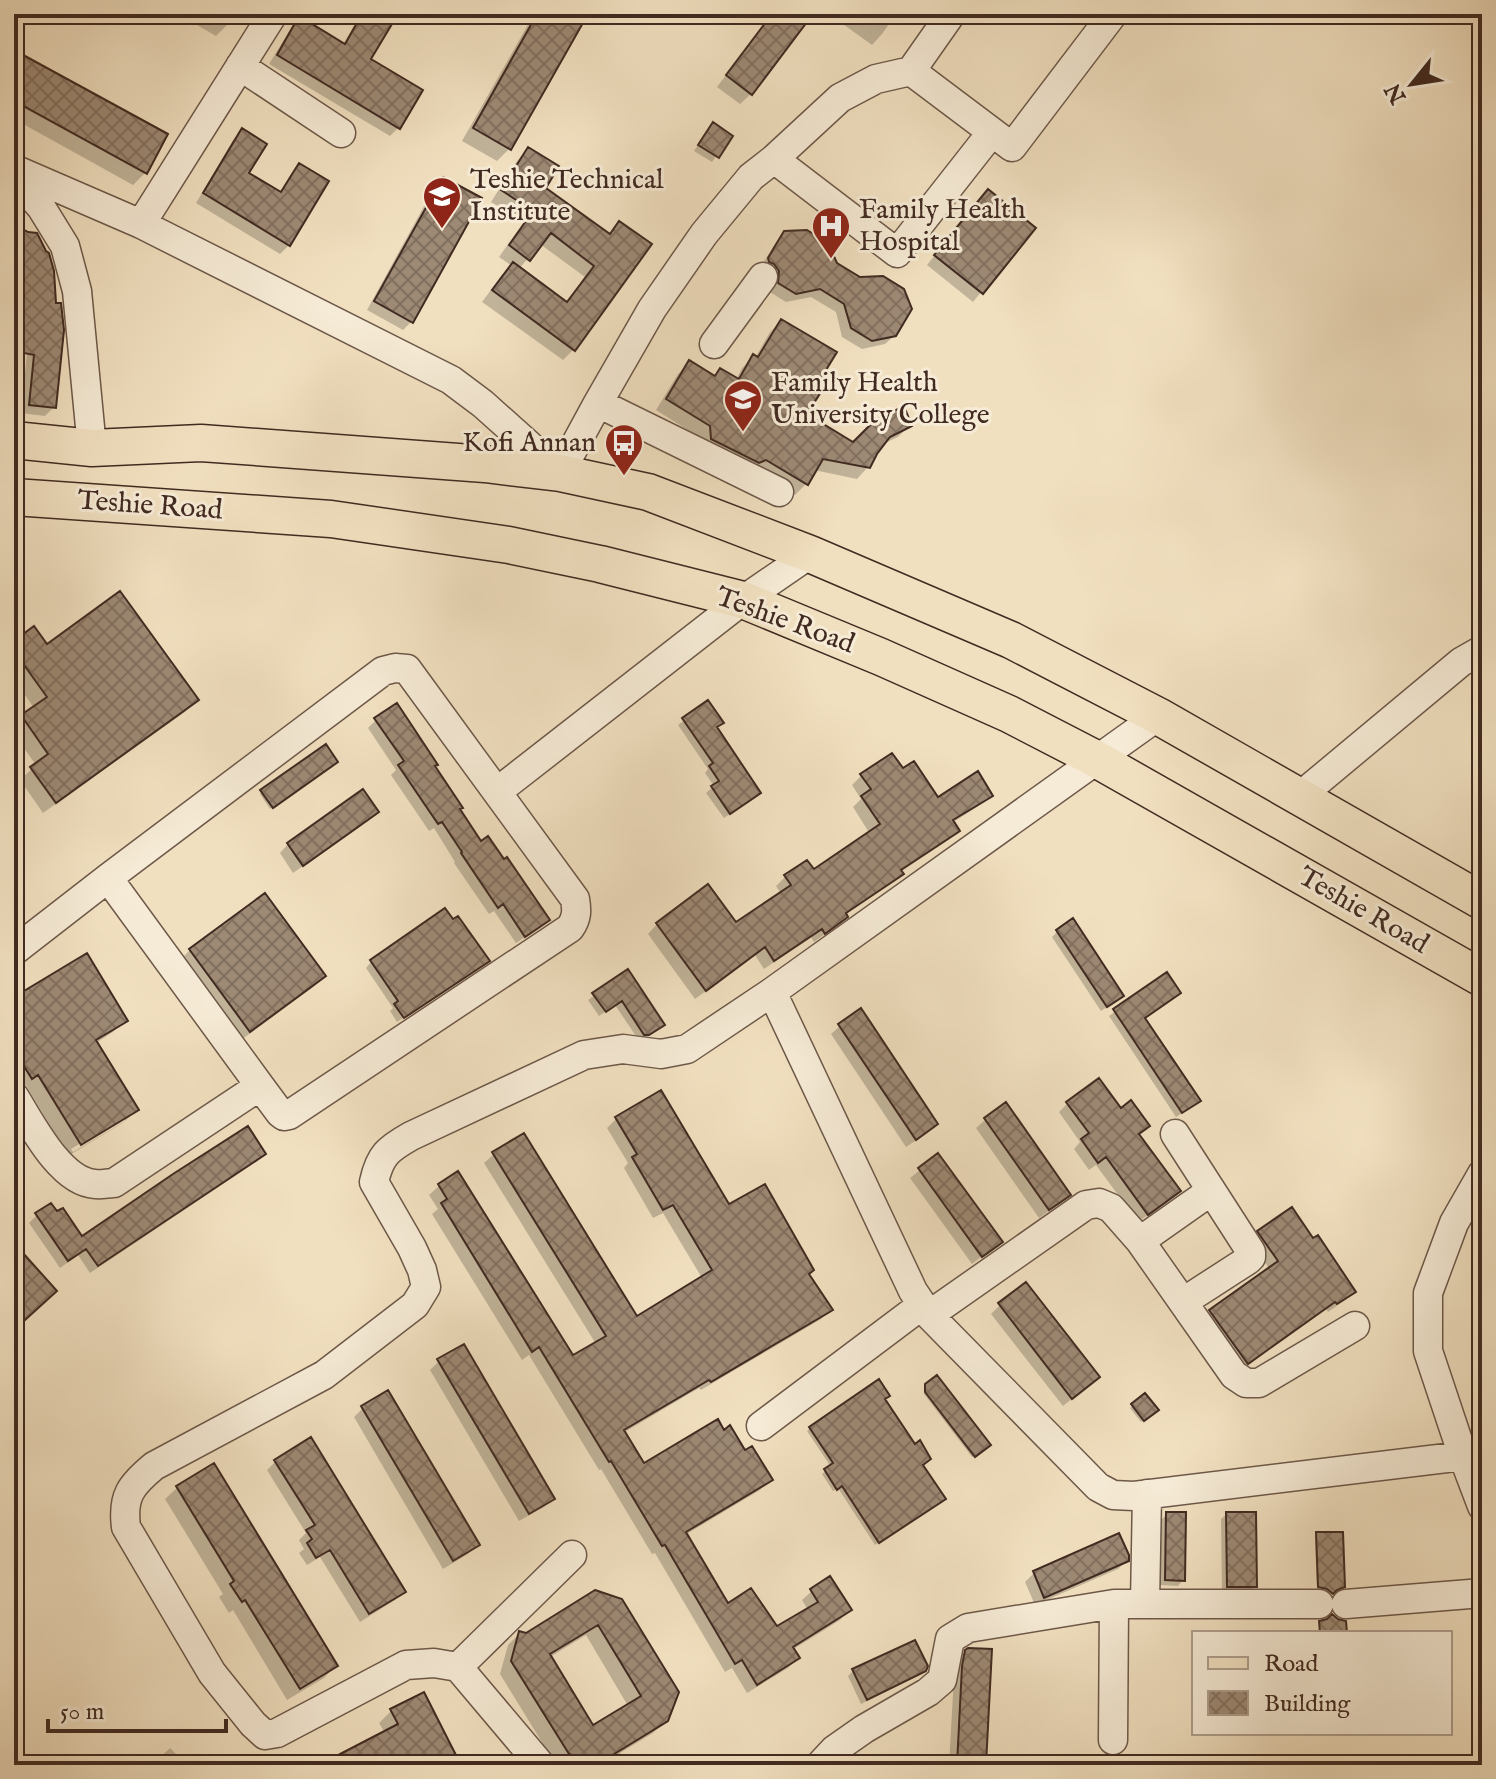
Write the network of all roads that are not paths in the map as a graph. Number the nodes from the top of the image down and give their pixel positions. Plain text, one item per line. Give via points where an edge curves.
1 (273, 14) edge
2 (951, 14) edge
3 (1113, 14) edge
4 (240, 66) junction
5 (911, 71) junction
6 (992, 132) junction
7 (341, 133) dead end
8 (774, 159) junction
9 (14, 169) edge
10 (14, 176) edge
11 (141, 224) junction
12 (763, 277) dead end
13 (714, 344) dead end
14 (598, 403) junction
15 (14, 440) edge
16 (92, 448) junction
17 (560, 473) junction
18 (779, 492) dead end
19 (14, 497) edge
20 (810, 554) junction
21 (743, 600) junction
22 (1482, 650) edge
23 (1158, 716) junction
24 (1096, 759) junction
25 (498, 791) junction
26 (1299, 797) junction
27 (108, 878) junction
28 (1482, 901) edge
29 (14, 951) edge
30 (1482, 978) edge
31 (772, 992) junction
32 (260, 1086) junction
33 (14, 1096) edge
34 (1175, 1134) dead end
35 (1482, 1174) edge
36 (1211, 1191) junction
37 (1140, 1241) junction
38 (1183, 1302) junction
39 (925, 1310) junction
40 (1355, 1326) dead end
41 (761, 1426) dead end
42 (1463, 1456) junction
43 (1147, 1494) junction
44 (1482, 1506) edge
45 (572, 1555) dead end
46 (1482, 1593) edge
47 (1114, 1604) junction
48 (1145, 1604) junction
49 (458, 1667) junction
50 (1113, 1740) dead end
51 (539, 1763) dead end
52 (820, 1765) edge

1 - 4 street
2 - 5 street
3 - 6 street via 1012,147
4 - 7 street
4 - 11 street
5 - 6 street
5 - 8 street via 876,79 840,98
6 - 8 street via 897,253
8 - 14 street via 751,177 704,234 652,309
9 - 11 street
10 - 16 street via 65,246 77,291
11 - 17 street via 451,380
12 - 13 street
14 - 17 street
14 - 18 street
15 - 16 main road, Teshie Road
16 - 17 main road, Teshie Road via 201,443
17 - 20 main road, Teshie Road via 648,492
19 - 21 main road, Teshie Road via 331,519 509,545
20 - 21 street
20 - 23 main road, Teshie Road via 1011,640
21 - 24 main road, Teshie Road via 1009,714
21 - 25 street
22 - 26 street
23 - 24 street
23 - 26 main road, Teshie Road
24 - 30 main road, Teshie Road
24 - 31 street
25 - 27 street via 407,669 395,668 383,671
25 - 32 street via 575,899 577,912 570,928 289,1115 280,1113
26 - 28 main road, Teshie Road
27 - 29 street
27 - 32 street
31 - 39 street
31 - 49 street via 687,1049 584,1055 390,1148 378,1164 374,1182 422,1270 426,1287 415,1305 324,1375 154,1466 129,1493 126,1527 212,1673 265,1735 406,1665
32 - 33 street via 114,1183 92,1185 72,1175 51,1154
34 - 36 street
35 - 42 street via 1454,1223 1428,1293 1428,1351
36 - 37 street
36 - 38 street via 1251,1257
37 - 38 street
37 - 39 street via 1111,1208 1086,1205
38 - 40 street via 1234,1375 1246,1383 1259,1383
39 - 41 street
39 - 43 street via 1098,1487 1113,1495
42 - 43 street
42 - 44 street
43 - 48 street
45 - 49 street
46 - 48 street via 1332,1604
47 - 48 street
47 - 50 street
47 - 52 street via 968,1628 950,1639 942,1680 864,1729
49 - 51 street

